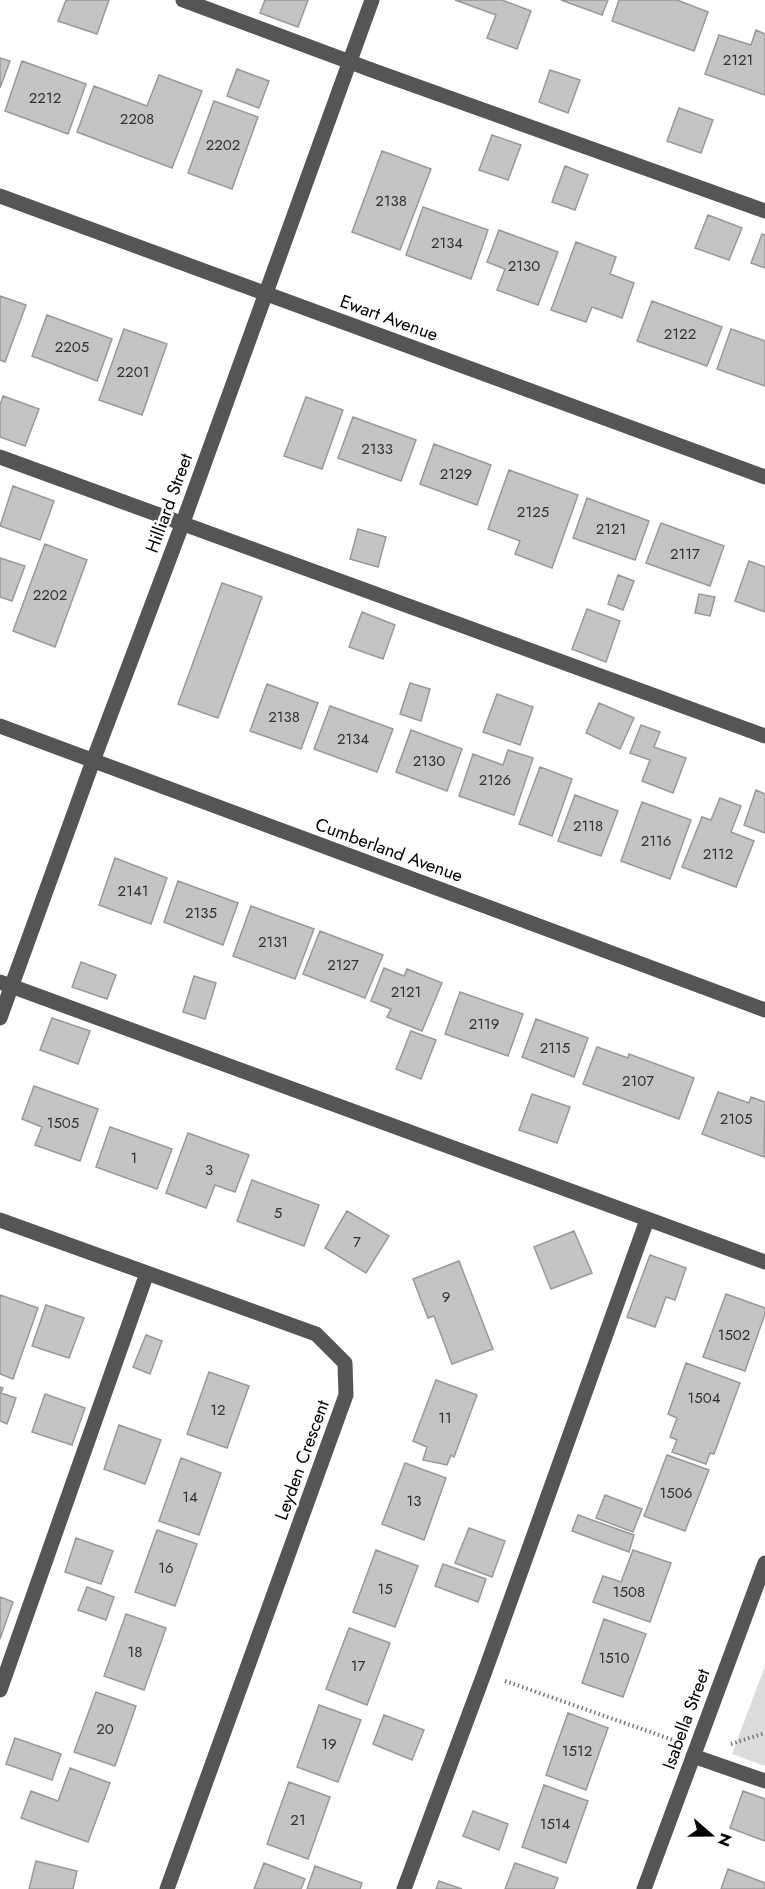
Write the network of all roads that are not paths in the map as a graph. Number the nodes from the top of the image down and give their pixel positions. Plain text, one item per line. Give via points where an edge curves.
1 (183, 0) edge
2 (372, 0) edge
3 (351, 63) junction
4 (0, 196) edge
5 (765, 211) edge
6 (266, 293) junction
7 (0, 457) edge
8 (765, 477) edge
9 (182, 525) junction
10 (0, 726) edge
11 (765, 736) edge
12 (93, 760) junction
13 (6, 984) edge
14 (765, 1010) edge
15 (0, 1018) edge
16 (0, 1220) edge
17 (647, 1220) junction
18 (765, 1262) edge
19 (147, 1273) junction
20 (765, 1563) edge
21 (0, 1690) edge
22 (693, 1756) junction
23 (765, 1781) edge
24 (167, 1889) edge
25 (404, 1889) edge
26 (644, 1889) edge

1 - 3 street
2 - 3 street, Hilliard Street
3 - 5 street
3 - 6 street, Hilliard Street
4 - 6 street, Ewart Avenue
6 - 8 street, Ewart Avenue
6 - 9 street, Hilliard Street
7 - 9 street
9 - 11 street
9 - 12 street, Hilliard Street
10 - 12 street, Cumberland Avenue
12 - 13 street, Hilliard Street
12 - 14 street, Cumberland Avenue
13 - 15 street, Hilliard Street
13 - 17 street
16 - 19 street, Leyden Crescent
17 - 18 street
17 - 25 street
19 - 21 street
19 - 24 street, Leyden Crescent via 316,1334 345,1363 346,1395
20 - 22 street, Isabella Street
22 - 23 street
22 - 26 street, Isabella Street

